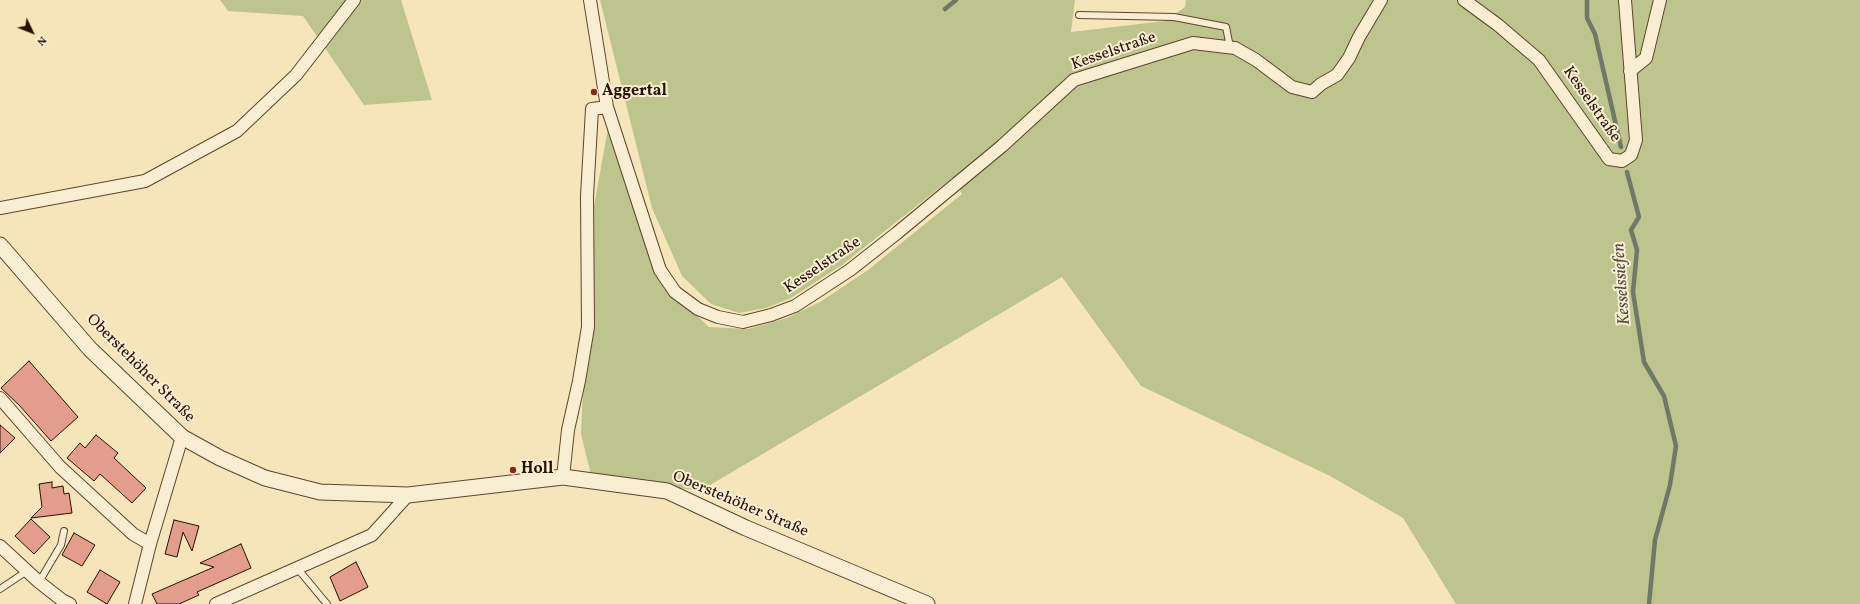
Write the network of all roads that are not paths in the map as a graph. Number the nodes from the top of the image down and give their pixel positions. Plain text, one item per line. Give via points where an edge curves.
1 (354, 0) edge
2 (590, 0) edge
3 (1381, 0) edge
4 (1464, 0) edge
5 (1625, 0) edge
6 (1660, 0) edge
7 (1080, 15) dead end
8 (1230, 47) junction
9 (1630, 70) junction
10 (607, 107) junction
11 (0, 208) edge
12 (0, 245) edge
13 (0, 398) edge
14 (182, 437) junction
15 (562, 477) junction
16 (408, 495) junction
17 (64, 531) dead end
18 (150, 544) junction
19 (0, 546) edge
20 (298, 568) junction
21 (27, 571) junction
22 (39, 582) junction
23 (0, 589) edge
24 (70, 604) edge
25 (135, 604) edge
26 (216, 604) edge
27 (327, 604) edge
28 (927, 604) edge

1 - 11 street via 296,75 237,131 146,181
2 - 10 street, Kesselstraße
3 - 8 street, Kesselstraße via 1337,75 1312,92 1292,87 1256,60
4 - 9 street, Kesselstraße via 1539,60 1600,147 1610,159 1622,162 1631,155 1636,140
5 - 9 street, Kesselstraße
6 - 9 street via 1646,58
7 - 8 lane via 1174,17 1226,27
8 - 10 street, Kesselstraße via 1193,43 1074,80 1002,146 850,270 795,306 743,322 718,317 698,309 675,292 660,270
10 - 15 street via 592,109 587,196 588,327 580,381 568,430
12 - 14 street, Oberstehöher Straße via 90,349
13 - 18 street via 60,467 133,534
14 - 16 street, Oberstehöher Straße via 265,478 320,492
14 - 18 street
15 - 16 street, Oberstehöher Straße
15 - 28 street, Oberstehöher Straße via 667,490 746,528
16 - 20 street via 372,535
17 - 22 lane via 61,545
18 - 25 street
19 - 21 street
20 - 26 street
20 - 27 lane
21 - 22 street
21 - 23 lane
22 - 24 street

